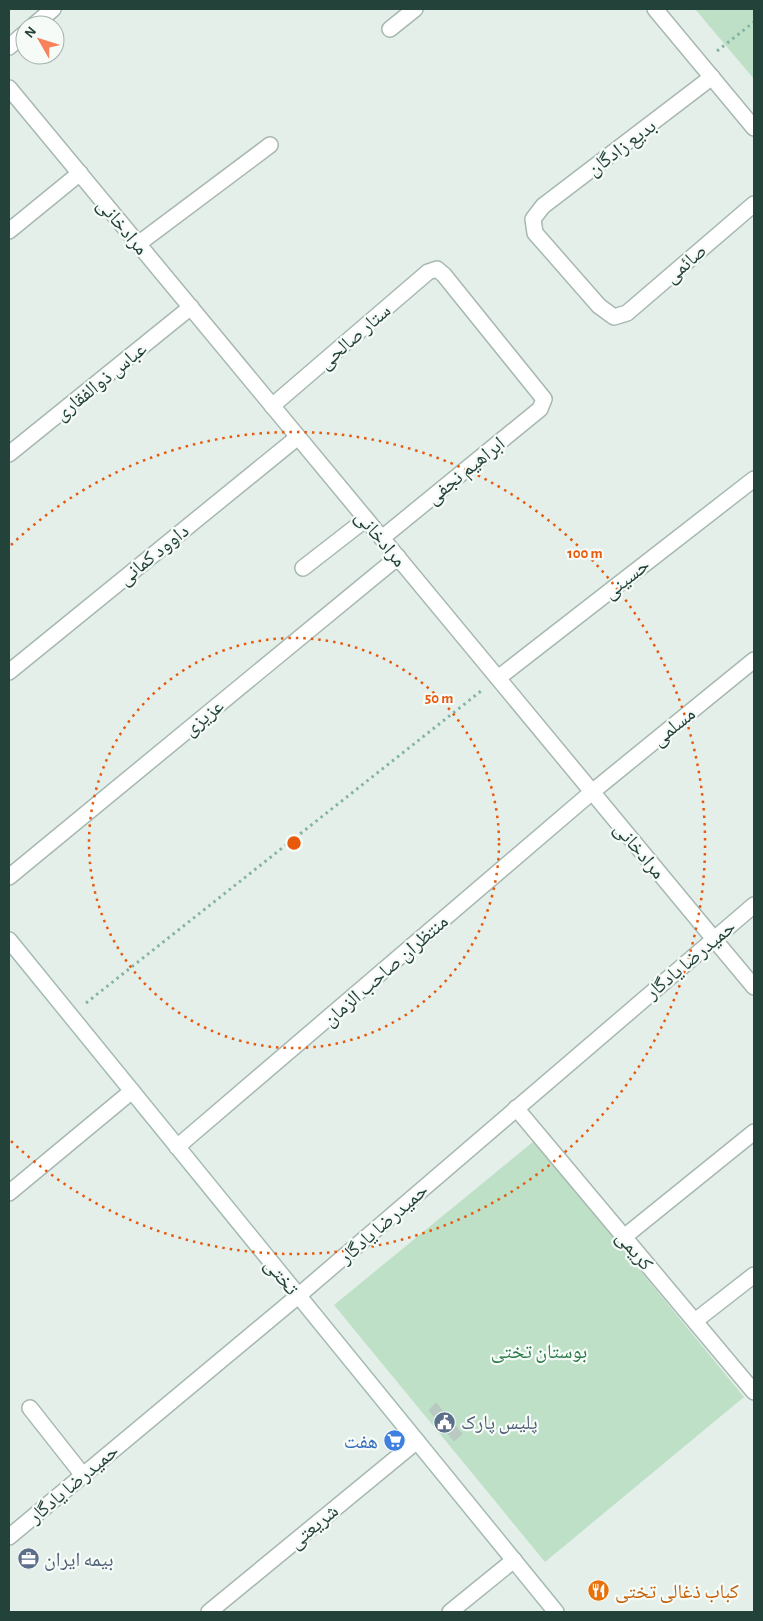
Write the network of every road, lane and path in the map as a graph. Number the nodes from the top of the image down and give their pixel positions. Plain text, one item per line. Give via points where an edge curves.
1 (415, 9) edge
2 (655, 9) edge
3 (754, 22) edge
4 (390, 29) dead end
5 (701, 64) junction
6 (712, 78) junction
7 (9, 88) edge
8 (754, 128) edge
9 (270, 145) dead end
10 (80, 174) junction
11 (754, 204) edge
12 (9, 231) edge
13 (138, 244) junction
14 (437, 269) joint
15 (191, 307) junction
16 (614, 317) joint
17 (272, 406) junction
18 (298, 437) junction
19 (9, 454) edge
20 (754, 479) edge
21 (366, 519) junction
22 (382, 538) junction
23 (398, 557) junction
24 (303, 568) dead end
25 (754, 660) edge
26 (9, 672) edge
27 (498, 678) junction
28 (592, 792) junction
29 (9, 877) edge
30 (754, 905) edge
31 (714, 939) junction
32 (10, 943) edge
33 (754, 987) edge
34 (71, 1016) junction
35 (132, 1091) junction
36 (516, 1108) junction
37 (754, 1132) edge
38 (178, 1147) junction
39 (9, 1193) edge
40 (624, 1237) junction
41 (754, 1275) edge
42 (298, 1296) junction
43 (695, 1321) junction
44 (754, 1392) edge
45 (30, 1408) dead end
46 (417, 1441) junction
47 (82, 1474) junction
48 (9, 1537) edge
49 (514, 1560) junction
50 (209, 1612) edge
51 (450, 1612) edge
52 (556, 1612) edge

1 - 4 street
2 - 5 street
3 - 5 path
5 - 6 street
6 - 8 street
6 - 16 street, بدیع زادگان via 543,206 533,219 536,233 599,306
7 - 10 street, مرادخانی
9 - 13 street
10 - 12 street
10 - 13 street, مرادخانی
11 - 16 street, صائمی via 627,313
13 - 15 street, مرادخانی
14 - 17 street, ستار صالحی via 428,272
14 - 22 street, ابراهیم نجفی via 544,399 540,409
15 - 17 street, مرادخانی
15 - 19 street, عباس ذوالفقاری
17 - 18 street, مرادخانی
18 - 21 street, مرادخانی
18 - 26 street, داوود کمانی
20 - 27 street, حسینی
21 - 22 street, مرادخانی
21 - 24 street
22 - 23 street, مرادخانی
23 - 27 street, مرادخانی
23 - 29 street, عزیزی
25 - 28 street, مسلمی
27 - 28 street, مرادخانی
27 - 34 path
28 - 31 street, مرادخانی
28 - 38 street, منتظران صاحب الزمان
30 - 31 street, حمیدرضا یادگار
31 - 33 street, مرادخانی
31 - 36 street, حمیدرضا یادگار
32 - 34 street, تختی
34 - 35 street, تختی
35 - 38 street, تختی
35 - 39 street
36 - 40 street, کریمی
36 - 42 street, حمیدرضا یادگار
37 - 40 street
38 - 42 street, تختی
40 - 43 street, کریمی
41 - 43 street
42 - 46 street, تختی
42 - 47 street, حمیدرضا یادگار
43 - 44 street, کریمی
45 - 47 street
46 - 49 street, تختی
46 - 50 street, شریعتی
47 - 48 street, حمیدرضا یادگار
49 - 51 street
49 - 52 street, تختی

